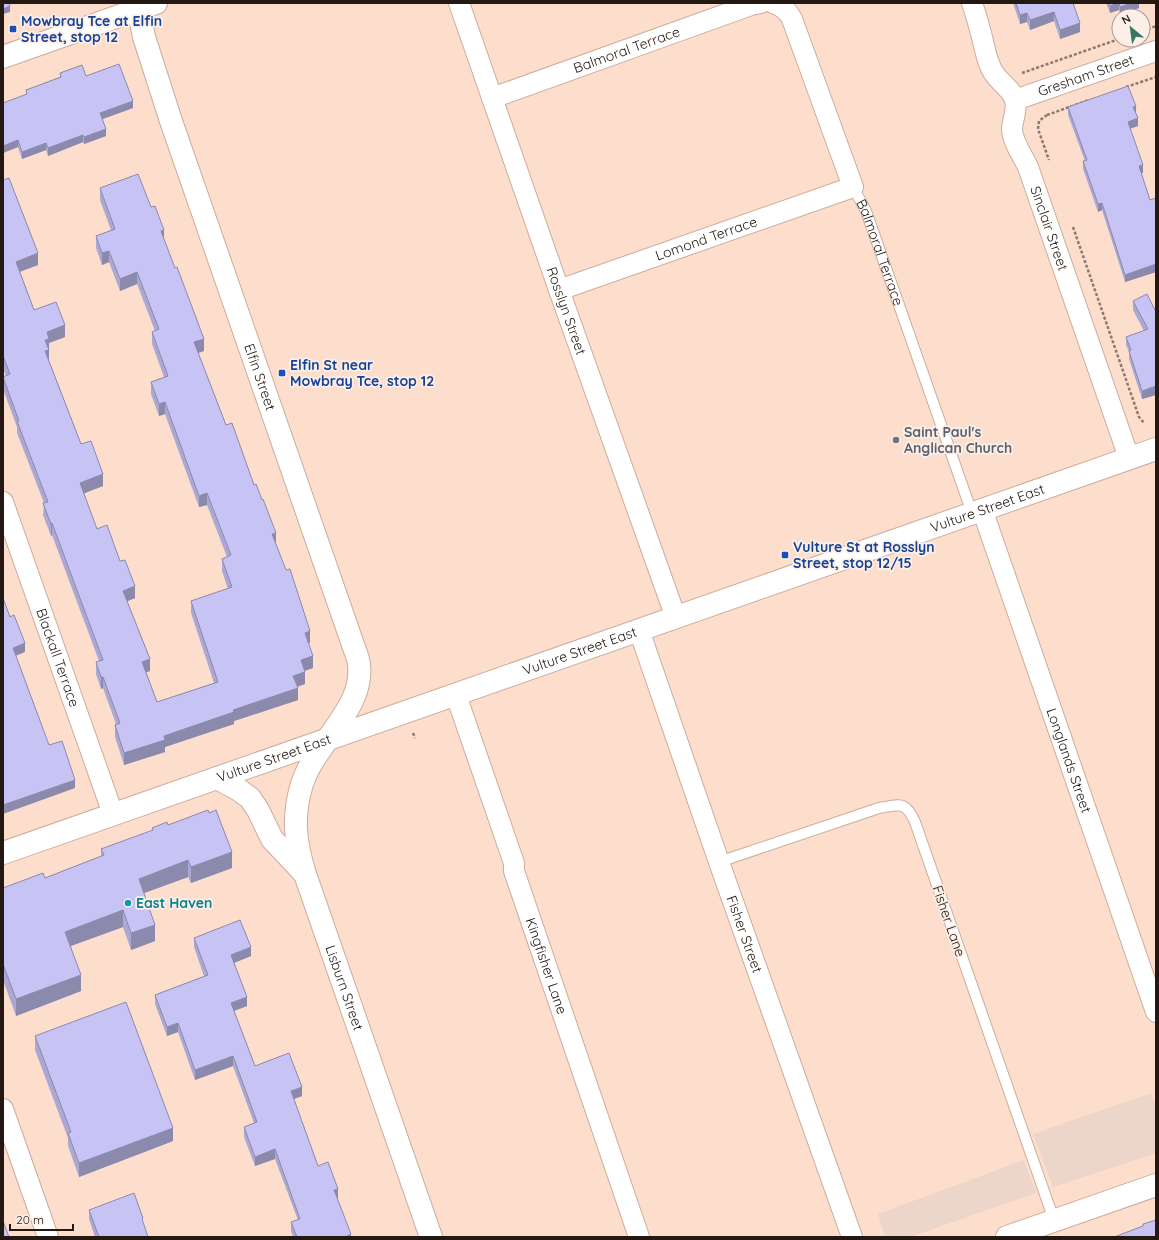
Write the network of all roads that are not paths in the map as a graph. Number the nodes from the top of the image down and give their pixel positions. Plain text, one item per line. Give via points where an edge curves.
1 (459, 3) edge
2 (761, 3) edge
3 (773, 3) edge
4 (972, 3) edge
5 (144, 5) edge
6 (1156, 51) edge
7 (3, 57) edge
8 (492, 98) junction
9 (1015, 100) junction
10 (853, 187) junction
11 (559, 290) junction
12 (1156, 449) edge
13 (1129, 458) junction
14 (3, 502) edge
15 (977, 511) junction
16 (676, 618) junction
17 (639, 630) junction
18 (456, 695) junction
19 (327, 739) junction
20 (217, 778) junction
21 (113, 814) junction
22 (3, 853) edge
23 (719, 862) junction
24 (305, 874) junction
25 (1156, 1012) edge
26 (3, 1109) edge
27 (1156, 1185) edge
28 (1054, 1220) junction
29 (48, 1237) edge
30 (431, 1237) edge
31 (639, 1237) edge
32 (852, 1237) edge
33 (1007, 1237) edge

1 - 8 street, Rosslyn Street
2 - 8 street, Balmoral Terrace
3 - 10 street, Balmoral Terrace via 788,12 792,18
4 - 9 street via 991,70 1009,89
5 - 7 main road
5 - 19 main road, Elfin Street via 144,37 166,107 358,658 360,680 356,691
6 - 9 street, Gresham Street
8 - 11 street, Rosslyn Street
9 - 13 street, Sinclair Street via 1012,131 1014,138 1028,167
10 - 11 street, Lomond Terrace
10 - 15 lane, Balmoral Terrace via 866,211
11 - 16 street, Rosslyn Street
12 - 13 main road, Vulture Street East
13 - 15 main road, Vulture Street East
14 - 21 street, Blackall Terrace
15 - 16 main road, Vulture Street East
15 - 25 street, Longlands Street
16 - 17 main road, Vulture Street East
17 - 18 main road, Vulture Street East
17 - 23 street, Fisher Street
18 - 19 main road, Vulture Street East
18 - 31 street, Kingfisher Lane
19 - 20 main road, Vulture Street East
19 - 24 main road, Lisburn Street via 305,776 296,811 297,845
20 - 21 main road, Vulture Street East
20 - 24 main road via 250,798 272,839
21 - 22 main road, Vulture Street East
23 - 28 lane, Fisher Lane via 880,808 907,808 917,829
23 - 32 street, Fisher Street
24 - 30 main road, Lisburn Street
26 - 29 street
27 - 28 main road
28 - 33 main road

